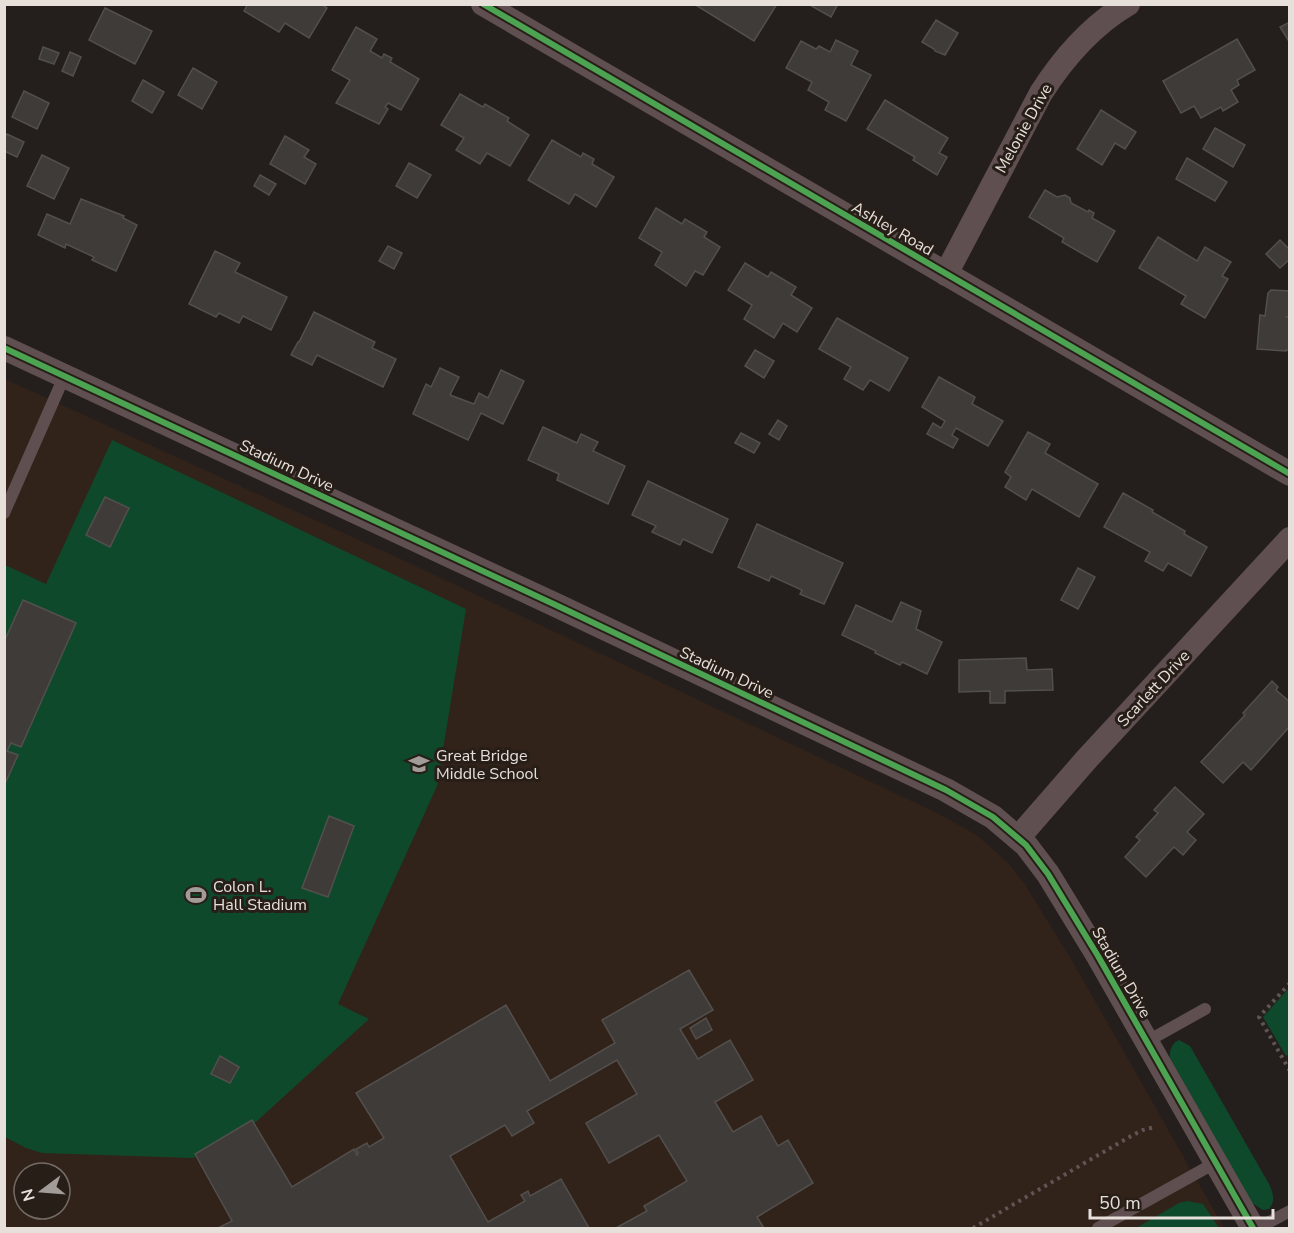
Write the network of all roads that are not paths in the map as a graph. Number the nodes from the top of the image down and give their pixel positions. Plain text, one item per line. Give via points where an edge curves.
1 (483, 4) edge
2 (1128, 4) edge
3 (946, 273) junction
4 (4, 348) edge
5 (64, 377) junction
6 (1290, 474) edge
7 (4, 513) edge
8 (1290, 538) edge
9 (1018, 838) junction
10 (1205, 1009) dead end
11 (1146, 1042) junction
12 (1215, 1162) junction
13 (1290, 1211) edge
14 (1098, 1228) edge
15 (1253, 1228) edge
16 (1258, 1228) edge

1 - 3 street, Ashley Road
2 - 3 street, Melonie Drive via 1091,30 1058,68 1036,102
3 - 6 street, Ashley Road
4 - 5 street, Stadium Drive
5 - 7 lane
5 - 9 street, Stadium Drive via 946,790 993,817
8 - 9 street, Scarlett Drive
9 - 11 street, Stadium Drive via 1048,874
10 - 11 lane
11 - 12 street, Stadium Drive
12 - 14 lane
12 - 15 street, Stadium Drive
13 - 16 lane

